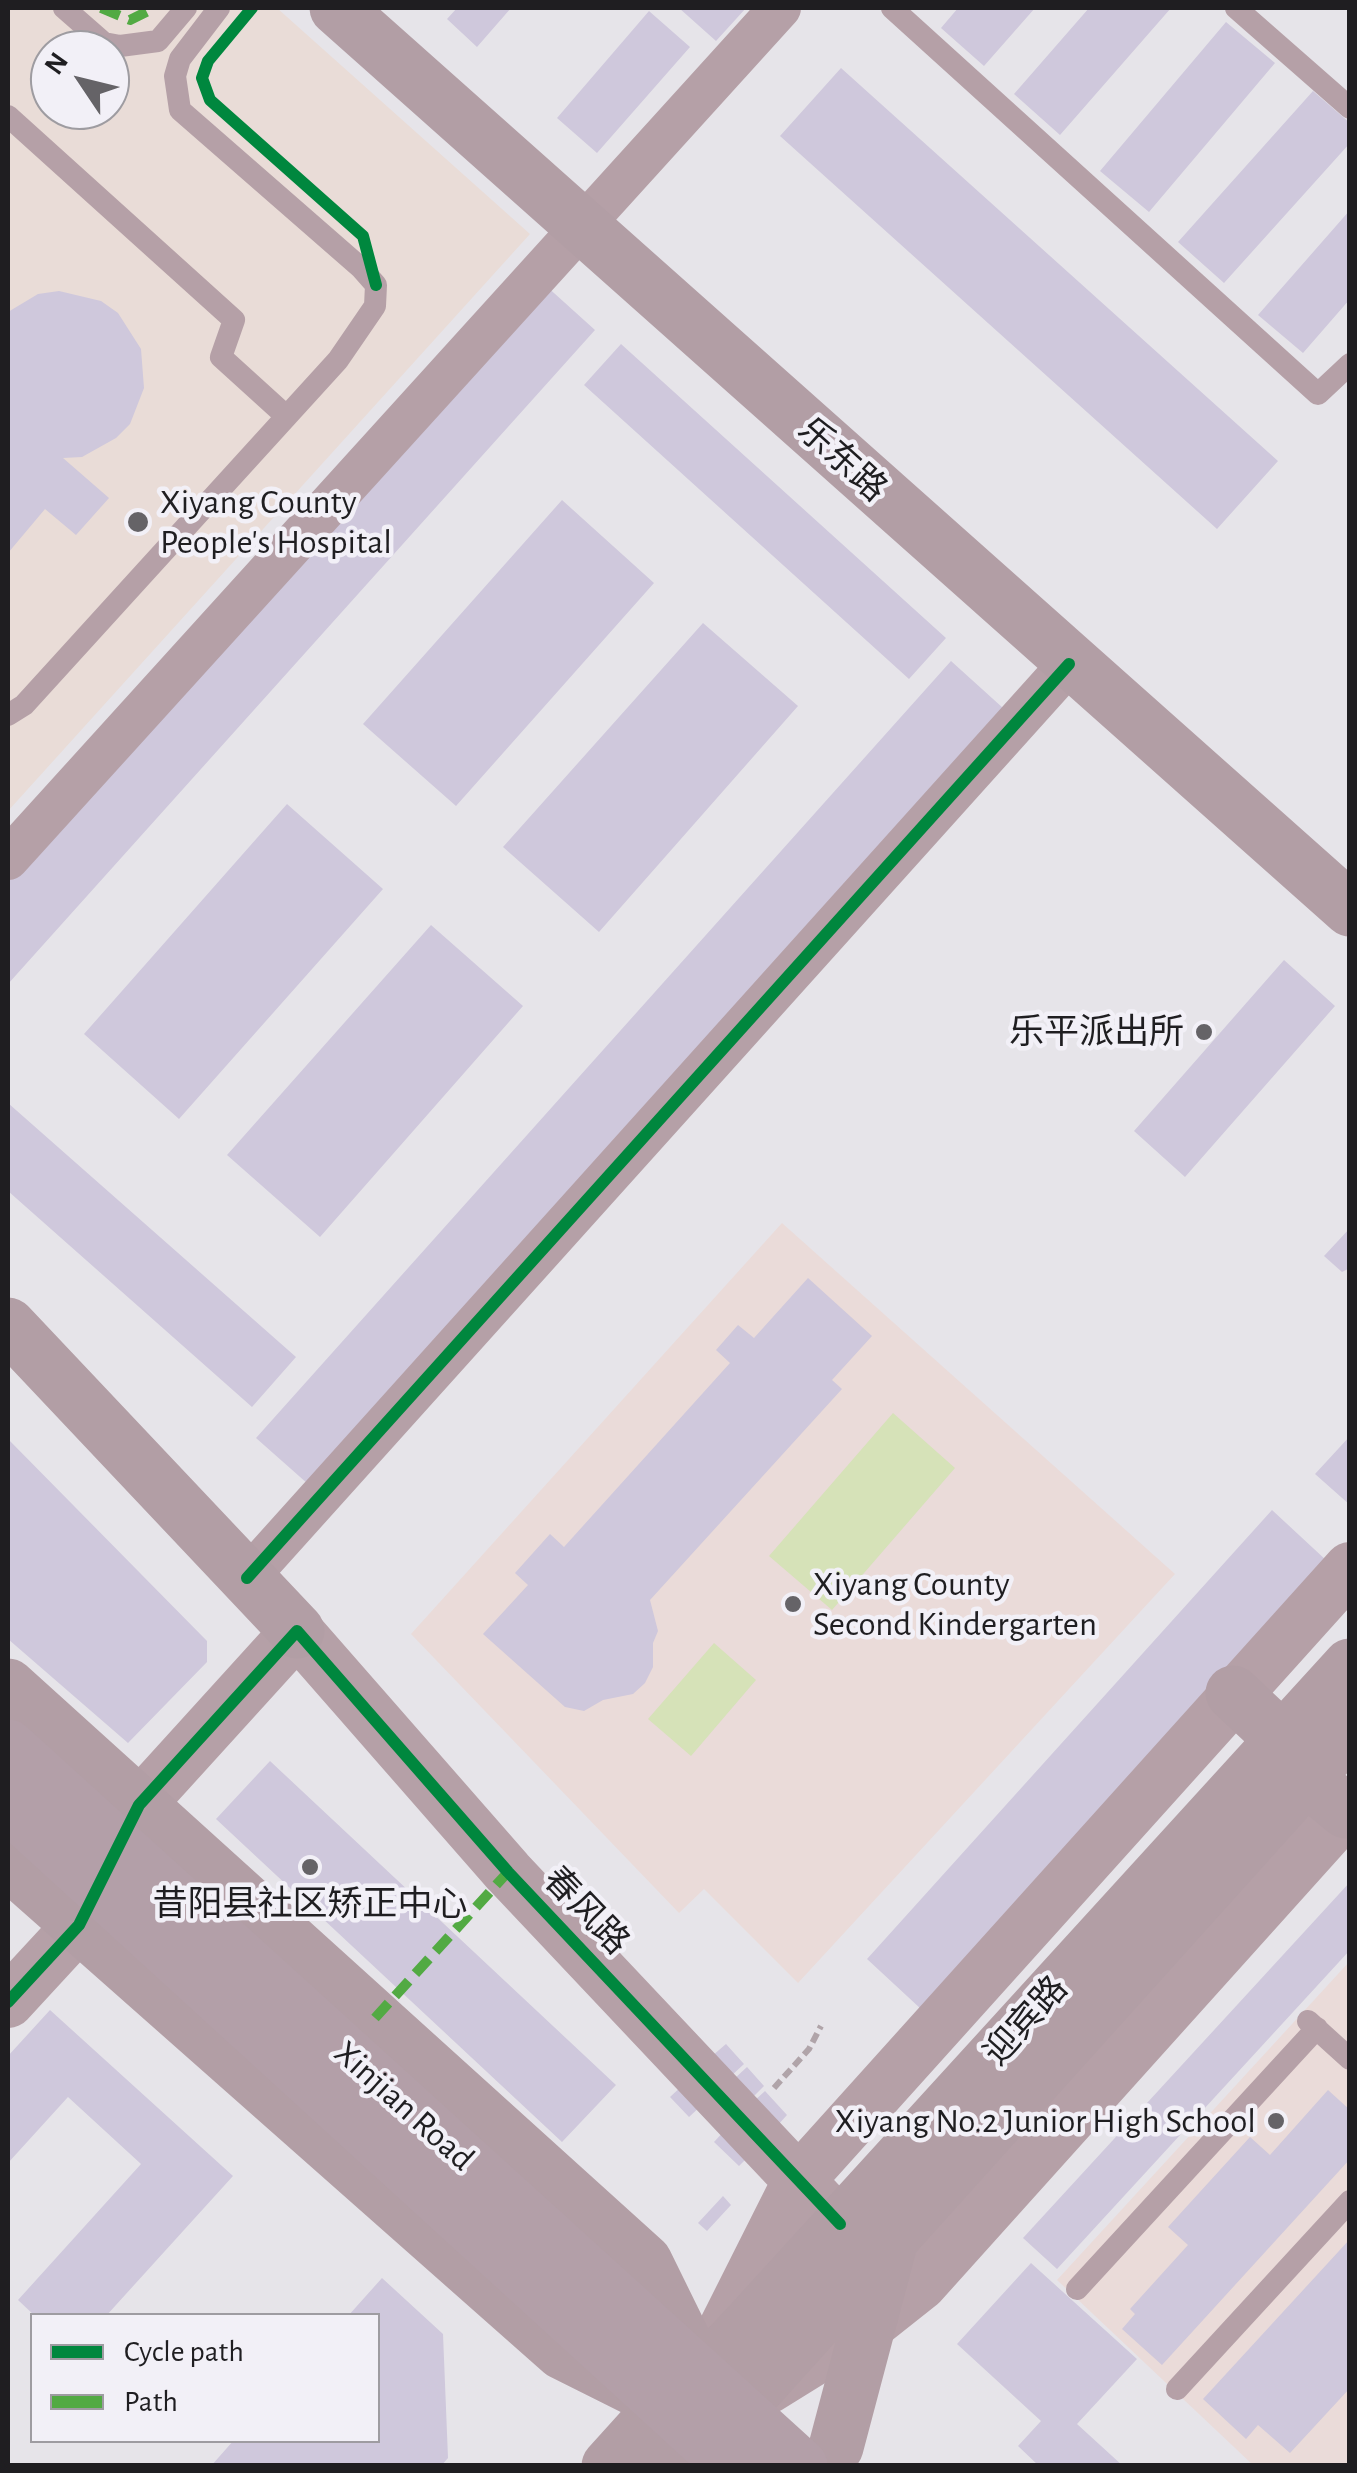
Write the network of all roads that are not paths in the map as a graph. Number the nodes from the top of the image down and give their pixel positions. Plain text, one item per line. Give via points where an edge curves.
1 (64, 8) edge
2 (186, 8) edge
3 (219, 8) edge
4 (337, 8) edge
5 (780, 8) edge
6 (892, 8) edge
7 (1236, 8) edge
8 (1350, 108) edge
9 (8, 116) edge
10 (581, 224) junction
11 (1350, 364) edge
12 (286, 416) junction
13 (1069, 664) junction
14 (8, 716) edge
15 (8, 858) edge
16 (1350, 909) edge
17 (8, 1325) edge
18 (1350, 1568) edge
19 (247, 1578) junction
20 (298, 1632) junction
21 (1350, 1666) edge
22 (8, 1686) edge
23 (1233, 1693) junction
24 (1350, 1729) edge
25 (8, 1746) edge
26 (1321, 1784) edge
27 (8, 1804) edge
28 (8, 1862) edge
29 (108, 1866) junction
30 (8, 2002) edge
31 (1350, 2059) edge
32 (799, 2180) junction
33 (1350, 2202) edge
34 (866, 2231) junction
35 (1077, 2289) dead end
36 (868, 2326) junction
37 (1177, 2389) dead end
38 (699, 2435) edge
39 (831, 2459) edge
40 (580, 2466) edge
41 (609, 2466) edge

1 - 2 lane via 104,43 120,46 158,40
3 - 12 lane via 180,59 174,76 180,110 376,286 376,306
4 - 10 main road, 乐东路
5 - 10 street
6 - 11 lane via 1318,394
7 - 8 lane
9 - 12 lane via 234,320 221,357
10 - 13 main road, 乐东路
10 - 15 street
12 - 14 lane
13 - 16 main road, 乐东路
13 - 19 street
17 - 19 main road, 春风路
18 - 23 street
19 - 20 main road, 春风路
20 - 29 street
20 - 32 street, 春风路 via 508,1872
21 - 26 main road, 迎宾路
22 - 29 main road
23 - 26 main road
23 - 32 street
24 - 26 main road, 迎宾路
25 - 29 main road, Xinjian Road
26 - 34 main road, 迎宾路
26 - 36 street via 921,2284
27 - 29 main road, Xinjian Road
28 - 29 main road
29 - 30 street
29 - 38 main road, Xinjian Road
29 - 38 main road via 645,2262
31 - 35 lane via 1311,2024
32 - 34 street, 春风路
32 - 38 street
33 - 37 lane
34 - 36 main road
34 - 38 main road, 迎宾路
36 - 38 street
36 - 39 main road
38 - 39 main road, Xinjian Road
38 - 40 street
38 - 41 main road, 迎宾路

